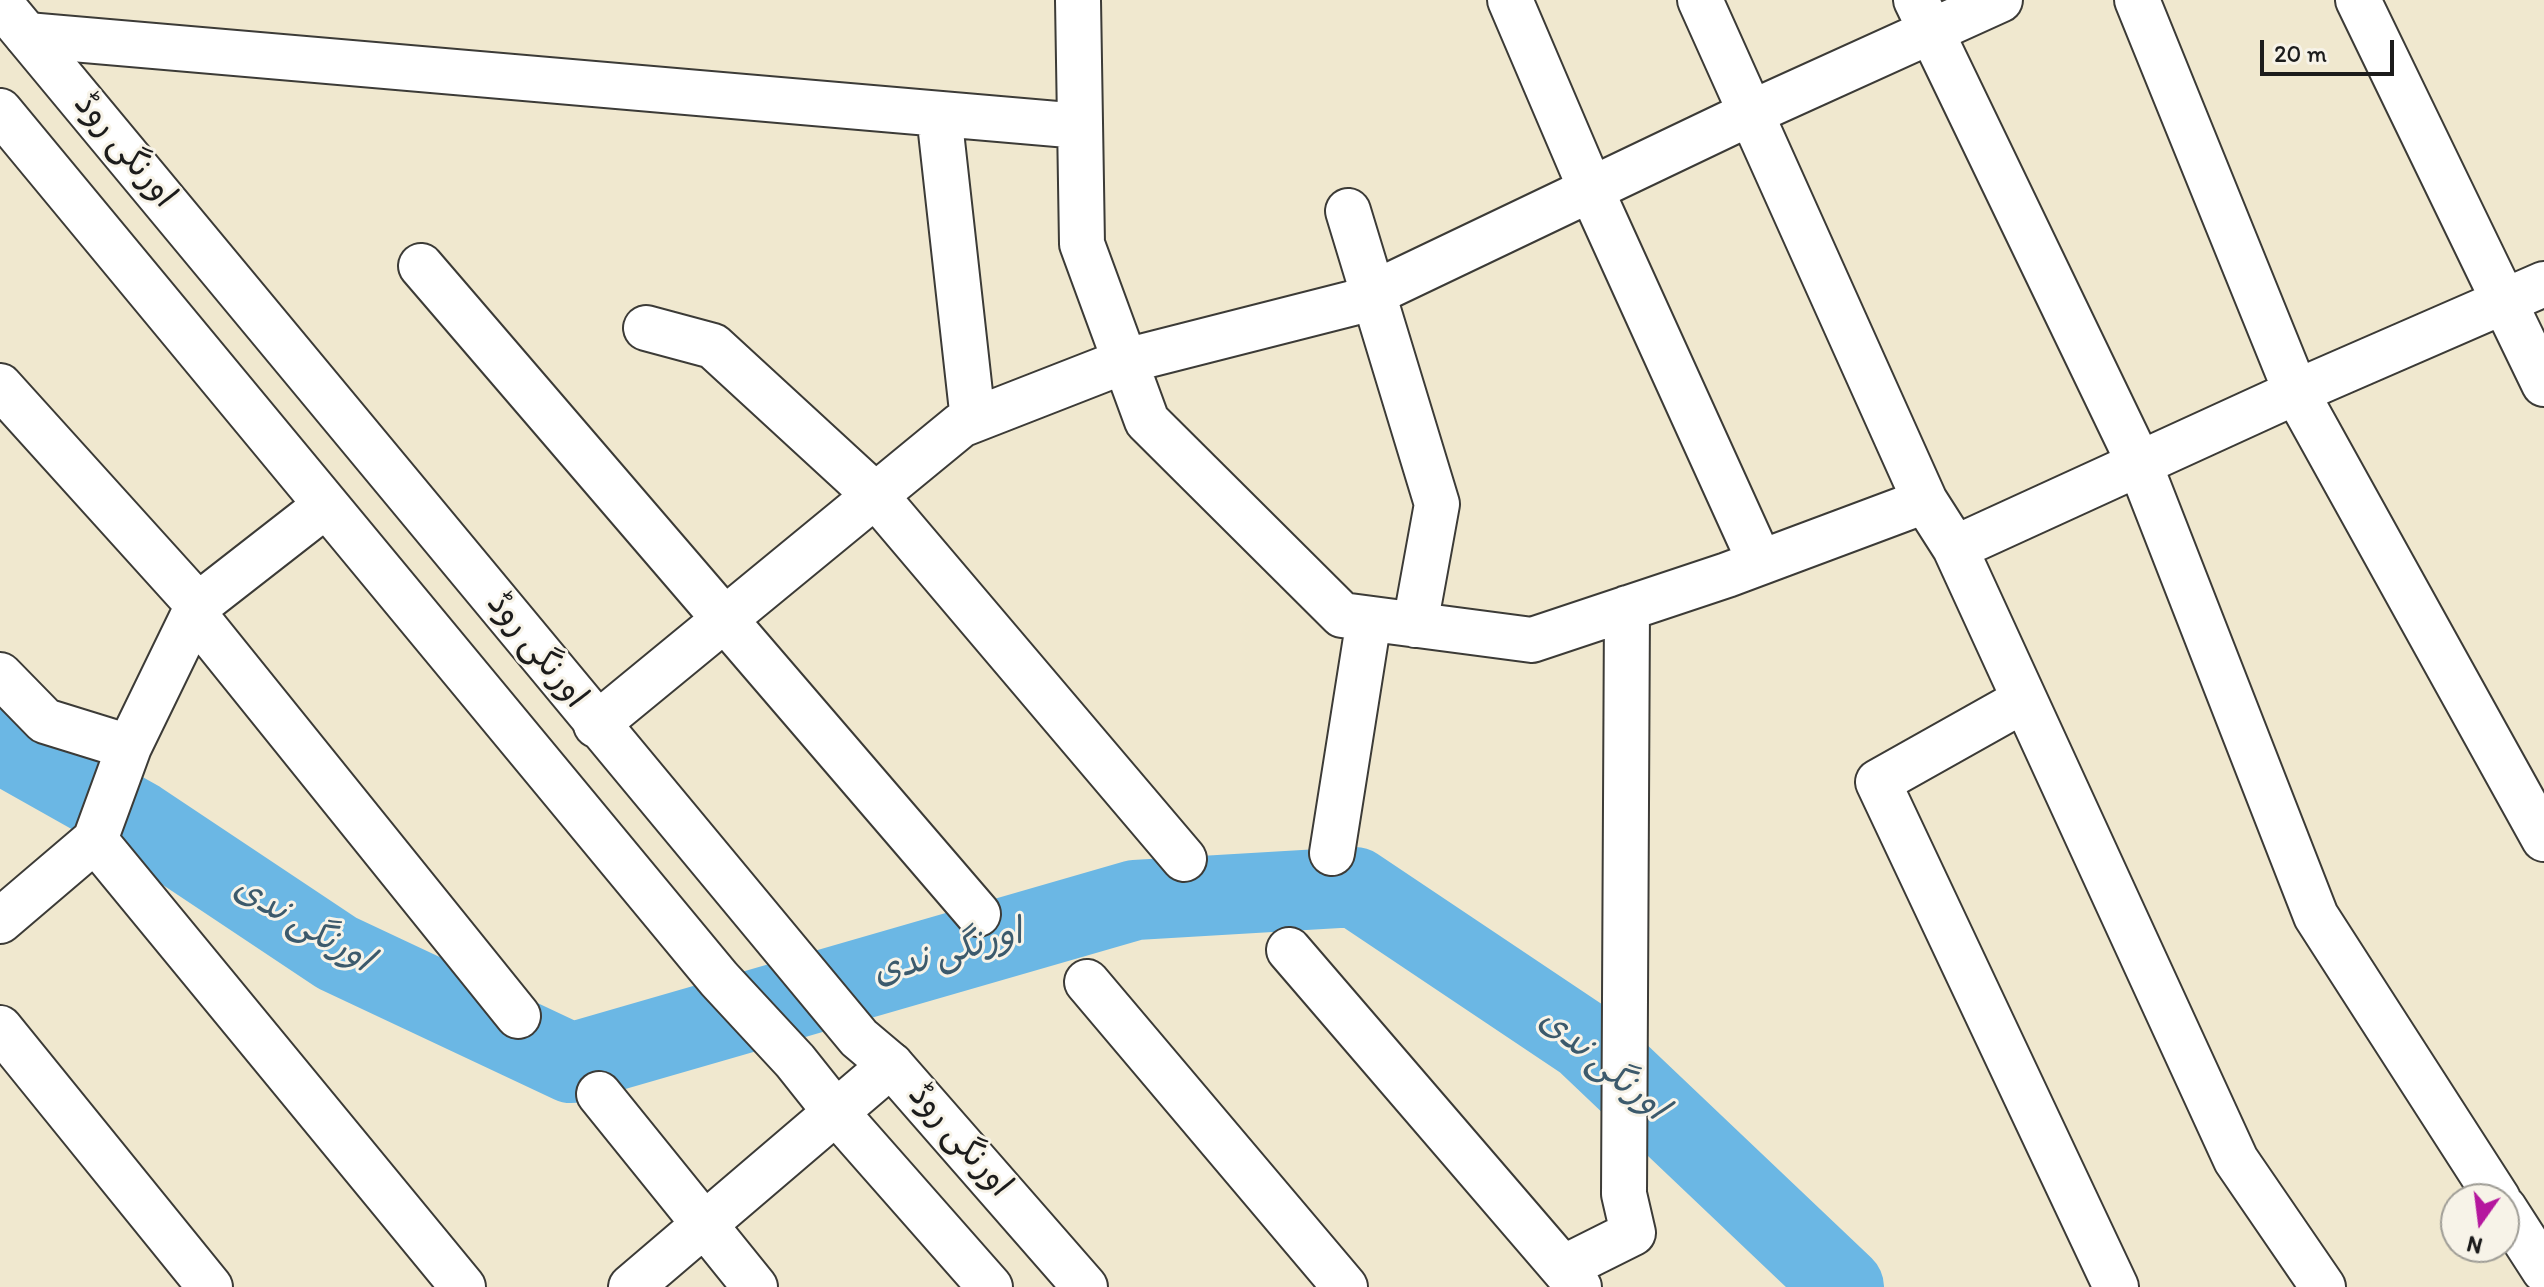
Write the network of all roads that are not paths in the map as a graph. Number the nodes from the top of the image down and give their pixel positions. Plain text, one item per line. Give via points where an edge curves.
1 (1078, 0) edge
2 (1510, 0) edge
3 (1700, 0) edge
4 (2000, 0) edge
5 (2137, 0) edge
6 (2358, 0) edge
7 (1923, 16) edge
8 (14, 19) edge
9 (0, 111) edge
10 (1753, 112) junction
11 (939, 114) junction
12 (1080, 126) junction
13 (1592, 192) junction
14 (1348, 211) dead end
15 (421, 266) dead end
16 (2544, 284) edge
17 (1375, 293) junction
18 (2503, 303) junction
19 (646, 328) dead end
20 (1125, 361) junction
21 (2544, 384) edge
22 (0, 386) edge
23 (2296, 392) junction
24 (973, 420) junction
25 (2140, 465) junction
26 (875, 495) junction
27 (1925, 501) junction
28 (325, 506) junction
29 (1955, 548) junction
30 (1760, 562) junction
31 (1627, 608) junction
32 (196, 610) junction
33 (726, 618) junction
34 (1369, 619) junction
35 (1415, 625) junction
36 (0, 675) edge
37 (2024, 700) junction
38 (596, 725) junction
39 (126, 756) junction
40 (98, 833) junction
41 (2544, 839) edge
42 (1332, 853) dead end
43 (1184, 859) dead end
44 (978, 914) dead end
45 (0, 921) edge
46 (1289, 950) dead end
47 (1087, 982) dead end
48 (518, 1016) dead end
49 (0, 1028) edge
50 (875, 1052) junction
51 (599, 1094) dead end
52 (834, 1110) junction
53 (2488, 1183) edge
54 (704, 1224) junction
55 (2520, 1233) edge
56 (2544, 1270) edge
57 (1571, 1278) edge
58 (210, 1287) edge
59 (463, 1287) edge
60 (631, 1287) edge
61 (755, 1287) edge
62 (990, 1287) edge
63 (1085, 1287) edge
64 (1345, 1287) edge
65 (2116, 1287) edge
66 (2323, 1287) edge

1 - 12 street
2 - 13 street
3 - 10 street
4 - 7 street
5 - 23 street
6 - 18 street
7 - 10 street
7 - 25 street
8 - 11 street
8 - 38 street, اورنگی روڈ
9 - 28 street, اورنگی روڈ
10 - 13 street
10 - 27 street
11 - 12 street
11 - 24 street
12 - 20 street via 1082,244
13 - 17 street
13 - 30 street
14 - 17 street
15 - 33 street
16 - 18 street
17 - 20 street
17 - 35 street via 1437,504
18 - 21 street
18 - 23 street
19 - 26 street via 713,346
20 - 24 street
20 - 34 street via 1147,421 1342,615
22 - 32 street
23 - 25 street
23 - 41 street
24 - 26 street
25 - 29 street
25 - 53 street via 2316,916
26 - 33 street
26 - 43 street
27 - 29 street
27 - 30 street
28 - 32 street
28 - 52 street, اورنگی روڈ
29 - 37 street
30 - 31 street
31 - 35 street via 1532,640
31 - 57 street via 1624,1194 1633,1233
32 - 39 street
32 - 48 street
33 - 38 street
33 - 44 street
34 - 35 street
34 - 42 street
36 - 39 street via 45,721
37 - 65 street via 1878,782
37 - 66 street via 2236,1160
38 - 50 street, اورنگی روڈ
39 - 40 street
40 - 45 street
40 - 59 street
46 - 57 street
47 - 64 street
49 - 58 street
50 - 52 street
50 - 63 street, اورنگی روڈ
51 - 54 street
52 - 54 street
52 - 62 street, اورنگی روڈ
54 - 60 street
54 - 61 street
55 - 56 street

